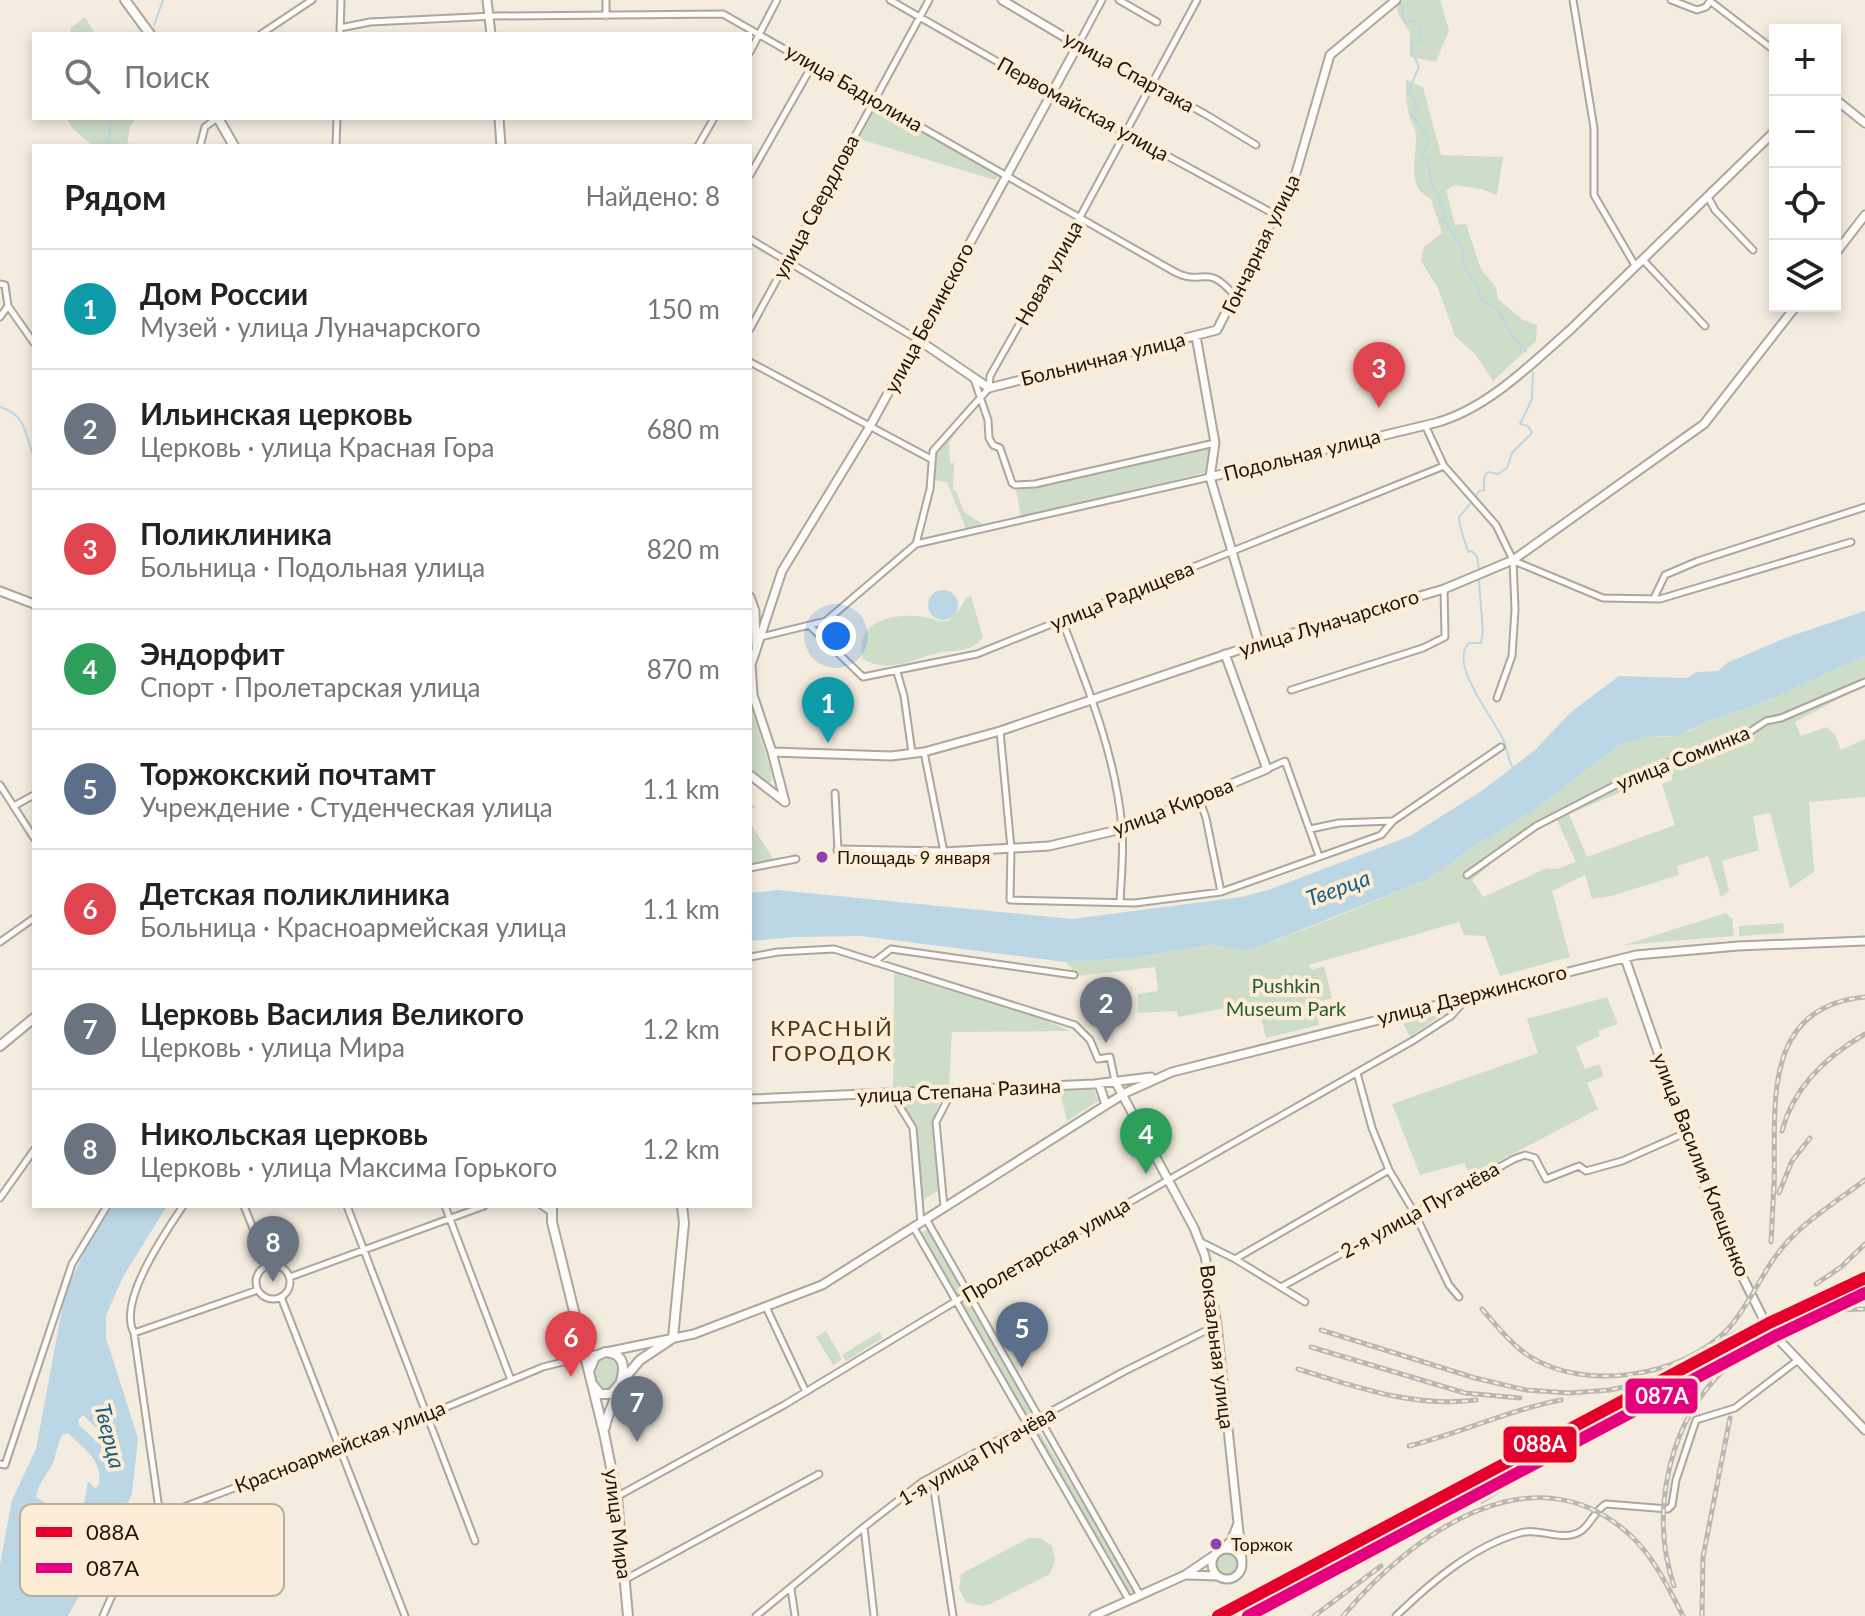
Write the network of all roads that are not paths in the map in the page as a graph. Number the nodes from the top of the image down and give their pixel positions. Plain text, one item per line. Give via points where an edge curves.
1 (125, 0) edge
2 (312, 0) edge
3 (341, 0) edge
4 (487, 0) edge
5 (606, 0) edge
6 (777, 0) edge
7 (890, 0) edge
8 (929, 0) edge
9 (1002, 0) edge
10 (1102, 0) edge
11 (1119, 0) edge
12 (1197, 0) edge
13 (1396, 0) edge
14 (1573, 0) edge
15 (1671, 0) edge
16 (489, 16) junction
17 (606, 16) junction
18 (919, 17) junction
19 (1157, 22) dead end
20 (340, 31) edge
21 (149, 32) edge
22 (264, 32) edge
23 (491, 32) edge
24 (760, 33) junction
25 (1078, 45) junction
26 (1769, 46) edge
27 (752, 48) edge
28 (813, 64) junction
29 (1152, 84) junction
30 (1052, 93) junction
31 (874, 100) junction
32 (1841, 104) edge
33 (214, 120) edge
34 (218, 120) edge
35 (337, 120) edge
36 (499, 120) edge
37 (713, 120) edge
38 (1865, 123) edge
39 (1125, 133) junction
40 (1769, 137) edge
41 (201, 144) edge
42 (233, 144) edge
43 (336, 144) edge
44 (501, 144) edge
45 (699, 144) edge
46 (1256, 145) dead end
47 (752, 171) edge
48 (1005, 174) junction
49 (1708, 197) junction
50 (1276, 215) junction
51 (1865, 215) edge
52 (1080, 217) junction
53 (752, 240) edge
54 (1841, 246) edge
55 (1753, 250) dead end
56 (787, 261) junction
57 (1644, 261) junction
58 (1637, 268) junction
59 (0, 284) edge
60 (1234, 295) junction
61 (8, 306) junction
62 (1791, 312) edge
63 (0, 317) edge
64 (752, 325) edge
65 (1705, 326) dead end
66 (1217, 330) joint
67 (1196, 336) junction
68 (917, 339) junction
69 (32, 340) edge
70 (752, 363) edge
71 (974, 377) junction
72 (989, 388) junction
73 (980, 396) junction
74 (1425, 425) junction
75 (869, 428) junction
76 (1215, 443) junction
77 (931, 459) junction
78 (1444, 466) junction
79 (1210, 477) junction
80 (1865, 507) edge
81 (1851, 542) dead end
82 (916, 544) junction
83 (1231, 552) junction
84 (1513, 560) junction
85 (1444, 589) junction
86 (0, 591) edge
87 (1654, 598) junction
88 (32, 603) edge
89 (752, 603) edge
90 (1062, 620) junction
91 (810, 626) junction
92 (758, 637) junction
93 (1259, 643) junction
94 (753, 654) edge
95 (1225, 654) junction
96 (897, 672) junction
97 (1865, 682) edge
98 (1291, 690) dead end
99 (752, 694) edge
100 (1497, 698) dead end
101 (1092, 699) junction
102 (1000, 731) junction
103 (1501, 747) dead end
104 (772, 752) junction
105 (924, 752) junction
106 (912, 753) junction
107 (1267, 769) junction
108 (752, 777) edge
109 (0, 785) edge
110 (835, 793) dead end
111 (32, 796) edge
112 (1199, 798) junction
113 (14, 806) junction
114 (1393, 821) junction
115 (1122, 829) junction
116 (1310, 829) junction
117 (32, 835) edge
118 (1011, 848) junction
119 (838, 850) joint
120 (944, 852) junction
121 (1319, 856) junction
122 (796, 859) dead end
123 (752, 868) edge
124 (1467, 875) dead end
125 (1221, 892) junction
126 (1120, 903) junction
127 (32, 919) edge
128 (1865, 941) edge
129 (0, 942) edge
130 (752, 957) edge
131 (1625, 958) junction
132 (874, 962) junction
133 (1074, 975) dead end
134 (1469, 996) junction
135 (32, 1020) edge
136 (0, 1046) edge
137 (1357, 1073) junction
138 (1158, 1077) junction
139 (1115, 1081) junction
140 (1099, 1084) junction
141 (952, 1091) junction
142 (892, 1094) junction
143 (1121, 1095) junction
144 (753, 1098) edge
145 (1106, 1105) junction
146 (1685, 1133) junction
147 (32, 1153) edge
148 (1389, 1170) junction
149 (1169, 1180) junction
150 (0, 1198) edge
151 (944, 1207) junction
152 (106, 1208) edge
153 (182, 1208) edge
154 (245, 1208) edge
155 (348, 1208) edge
156 (446, 1208) edge
157 (479, 1208) edge
158 (682, 1208) edge
159 (552, 1209) edge
160 (1414, 1212) junction
161 (450, 1219) junction
162 (920, 1223) junction
163 (1201, 1242) junction
164 (364, 1250) junction
165 (1235, 1259) junction
166 (268, 1265) junction
167 (290, 1277) junction
168 (1281, 1287) junction
169 (258, 1290) junction
170 (968, 1293) junction
171 (281, 1297) junction
172 (1459, 1297) dead end
173 (956, 1301) junction
174 (1305, 1302) dead end
175 (766, 1307) junction
176 (1217, 1325) junction
177 (134, 1333) junction
178 (673, 1338) junction
179 (605, 1352) junction
180 (585, 1356) junction
181 (1798, 1360) junction
182 (591, 1378) junction
183 (511, 1380) junction
184 (620, 1386) junction
185 (806, 1392) junction
186 (425, 1416) junction
187 (1040, 1419) junction
188 (1028, 1426) junction
189 (1865, 1430) edge
190 (604, 1433) junction
191 (340, 1447) junction
192 (2, 1464) edge
193 (819, 1474) dead end
194 (932, 1477) junction
195 (617, 1497) junction
196 (158, 1504) edge
197 (191, 1504) edge
198 (1238, 1523) junction
199 (864, 1527) junction
200 (475, 1541) dead end
201 (1218, 1552) junction
202 (1242, 1561) junction
203 (1185, 1575) junction
204 (1218, 1576) junction
205 (626, 1579) junction
206 (790, 1589) junction
207 (1140, 1595) junction
208 (112, 1596) edge
209 (1129, 1600) junction
210 (103, 1616) edge
211 (405, 1616) edge
212 (628, 1616) edge
213 (756, 1616) edge
214 (795, 1616) edge
215 (874, 1616) edge
216 (953, 1616) edge
217 (1094, 1616) edge
218 (1396, 1616) edge

1 - 21 main road
2 - 22 street
3 - 20 street
4 - 16 street
5 - 17 street
6 - 24 street
7 - 18 street, Первомайская улица
8 - 18 street, улица Свердлова
9 - 25 street, улица Спартака
10 - 25 street, улица Белинского
11 - 19 street
12 - 29 street, Новая улица
13 - 50 street, Гончарная улица via 1330,55 1296,173
14 - 58 street via 1594,128 1594,195
15 - 26 street via 1697,10 1710,1
16 - 17 street, улица Бадюлина
16 - 20 street, улица Бадюлина via 370,22
16 - 23 street
17 - 24 street, улица Бадюлина via 723,14
18 - 30 street, Первомайская улица
18 - 31 street, улица Свердлова
24 - 27 street
24 - 28 street, улица Бадюлина
25 - 29 street, улица Спартака
25 - 30 street, улица Белинского
28 - 31 street, улица Бадюлина
28 - 47 street
29 - 39 street, Новая улица
29 - 46 street, улица Спартака
30 - 39 street, Первомайская улица
30 - 48 street, улица Белинского
31 - 48 street, улица Бадюлина
31 - 56 street, улица Свердлова
32 - 38 street
33 - 41 street via 205,127
34 - 42 main road
35 - 43 street
36 - 44 street
37 - 45 street
39 - 50 street, Первомайская улица
39 - 52 street, Новая улица
40 - 49 street, Подольная улица
48 - 52 street, улица Бадюлина
48 - 68 street, улица Белинского
49 - 55 street
49 - 57 street, Подольная улица
50 - 60 street, Гончарная улица
51 - 54 street
52 - 60 street, улица Бадюлина via 1187,279 1211,275 1221,280
52 - 72 street, Новая улица via 990,376
53 - 56 street
56 - 64 street, улица Свердлова
56 - 68 street
57 - 58 street, Подольная улица
57 - 65 street
58 - 74 street, Подольная улица via 1476,406
59 - 61 street via 5,285
60 - 66 street, Гончарная улица
61 - 63 street
61 - 69 street
62 - 84 street, улица Луначарского via 1701,426
66 - 67 street, Больничная улица
67 - 72 street, Больничная улица
67 - 76 street
68 - 71 street
68 - 75 street, улица Белинского
70 - 75 street
71 - 72 street
71 - 73 street
72 - 73 street, Новая улица
73 - 76 street via 989,438 1000,448 1012,483 1019,486
73 - 77 street, Новая улица
74 - 78 street
74 - 79 street, Подольная улица
75 - 77 street
75 - 92 street, улица Белинского via 790,555
76 - 79 street
77 - 82 street via 930,489
78 - 83 street, улица Радищева
78 - 84 street via 1496,525
79 - 82 street, Подольная улица
79 - 83 street
80 - 87 street via 1665,575
81 - 87 street
82 - 91 street, Подольная улица via 843,609
83 - 90 street, улица Радищева
83 - 93 street
84 - 85 street, улица Луначарского
84 - 87 street via 1603,598
84 - 100 street via 1512,656
85 - 93 street, улица Луначарского
85 - 98 street via 1445,637
86 - 88 street
89 - 92 street
90 - 96 street, улица Радищева via 977,654
90 - 101 street
91 - 92 street, Подольная улица
91 - 96 street, улица Радищева via 863,677
92 - 94 street, улица Белинского
93 - 95 street, улица Луначарского
95 - 101 street, улица Луначарского
95 - 107 street
96 - 106 street
97 - 124 street, улица Соминка via 1766,721 1745,735 1637,774 1536,826
99 - 104 street
101 - 102 street, улица Луначарского
101 - 115 street via 1110,757
102 - 105 street, улица Луначарского
102 - 118 street
103 - 114 street
104 - 106 street, улица Луначарского
104 - 108 street via 785,802
105 - 106 street, улица Луначарского
105 - 120 street
107 - 112 street, улица Кирова
107 - 116 street via 1285,761
109 - 113 street
110 - 119 street
111 - 113 street
112 - 115 street, улица Кирова
112 - 125 street
113 - 117 street
114 - 116 street
114 - 121 street via 1381,835
115 - 118 street, улица Кирова via 1049,846
115 - 126 street
116 - 121 street
118 - 120 street, улица Кирова
118 - 126 street via 1010,900
119 - 120 street, улица Кирова
121 - 125 street
122 - 123 street
125 - 126 street
127 - 129 street
128 - 131 street, улица Дзержинского
130 - 132 street via 834,947
131 - 134 street, улица Дзержинского
131 - 146 street, улица Василия Клещенко
132 - 133 street via 891,949
132 - 139 street via 1075,1025 1090,1040 1098,1059 1110,1057
134 - 137 street, Пролетарская улица via 1446,1020
134 - 138 street, улица Дзержинского
135 - 136 main road
137 - 148 street
137 - 149 street, Пролетарская улица
138 - 139 street, улица Степана Разина
138 - 143 street, улица Дзержинского
139 - 140 street, улица Степана Разина
139 - 143 street, Вокзальная улица
140 - 141 street, улица Степана Разина
140 - 145 street
141 - 142 street, улица Степана Разина
141 - 151 street via 936,1122
142 - 144 street, улица Степана Разина
142 - 162 street via 913,1128
143 - 145 street, улица Дзержинского
143 - 149 street, Вокзальная улица
145 - 151 street, улица Дзержинского
146 - 160 street, 2-я улица Пугачёва via 1622,1161 1586,1171 1579,1166 1546,1179 1535,1158 1525,1155
146 - 181 street, улица Василия Клещенко via 1742,1276 1764,1320
147 - 150 street
148 - 160 street
148 - 165 street
149 - 163 street, Вокзальная улица
149 - 170 street, Пролетарская улица
151 - 162 street, улица Дзержинского
152 - 192 street via 72,1264
153 - 177 street via 148,1260 129,1317
154 - 166 street
155 - 164 street
156 - 161 street
157 - 161 street
158 - 178 main road
159 - 180 main road, улица Мира
160 - 168 street, 2-я улица Пугачёва
160 - 172 street
161 - 164 street
161 - 183 street
162 - 170 street
162 - 173 street
162 - 175 street, улица Дзержинского via 828,1281
163 - 165 street
163 - 176 street, Вокзальная улица
164 - 167 street
164 - 186 street
165 - 168 street
166 - 167 street via 281,1266
166 - 169 street via 257,1275
167 - 171 street
168 - 174 street
169 - 171 street via 268,1298
169 - 177 street
170 - 173 street, Пролетарская улица
170 - 187 street
171 - 191 street
173 - 185 street, Пролетарская улица
173 - 188 street
175 - 178 street, улица Дзержинского
175 - 185 street
176 - 187 street, 1-я улица Пугачёва
176 - 198 street, Вокзальная улица
177 - 196 street
178 - 179 street, улица Дзержинского
178 - 184 main road, улица Мира via 643,1357
179 - 180 street, Красноармейская улица
179 - 182 main road via 592,1362
179 - 184 main road via 622,1362
180 - 182 main road, улица Мира
180 - 183 street, Красноармейская улица
181 - 189 street, улица Василия Клещенко
181 - 218 street via 1735,1408 1696,1420 1668,1509 1606,1504 1579,1533 1558,1536 1536,1530 1492,1543 1418,1594
182 - 184 main road via 604,1395
182 - 190 main road, улица Мира
183 - 186 street, Красноармейская улица
184 - 190 main road, улица Мира
185 - 195 street, Пролетарская улица
186 - 191 street, Красноармейская улица
186 - 200 street
187 - 188 street, 1-я улица Пугачёва
187 - 207 street
188 - 194 street, 1-я улица Пугачёва
188 - 209 street
190 - 195 main road, улица Мира
191 - 197 street, Красноармейская улица
191 - 211 street
193 - 205 street
194 - 199 street, 1-я улица Пугачёва
194 - 216 street
195 - 205 main road, улица Мира
198 - 201 street via 1231,1541
198 - 202 street, Вокзальная улица
199 - 206 street, 1-я улица Пугачёва
199 - 215 street
201 - 202 street via 1235,1551
201 - 203 street
201 - 204 street via 1213,1567
202 - 204 street via 1236,1576
203 - 204 street
203 - 207 street
205 - 212 main road, улица Мира
206 - 213 street, 1-я улица Пугачёва
206 - 214 street
207 - 209 street
208 - 210 street, Красноармейская улица
209 - 217 street

